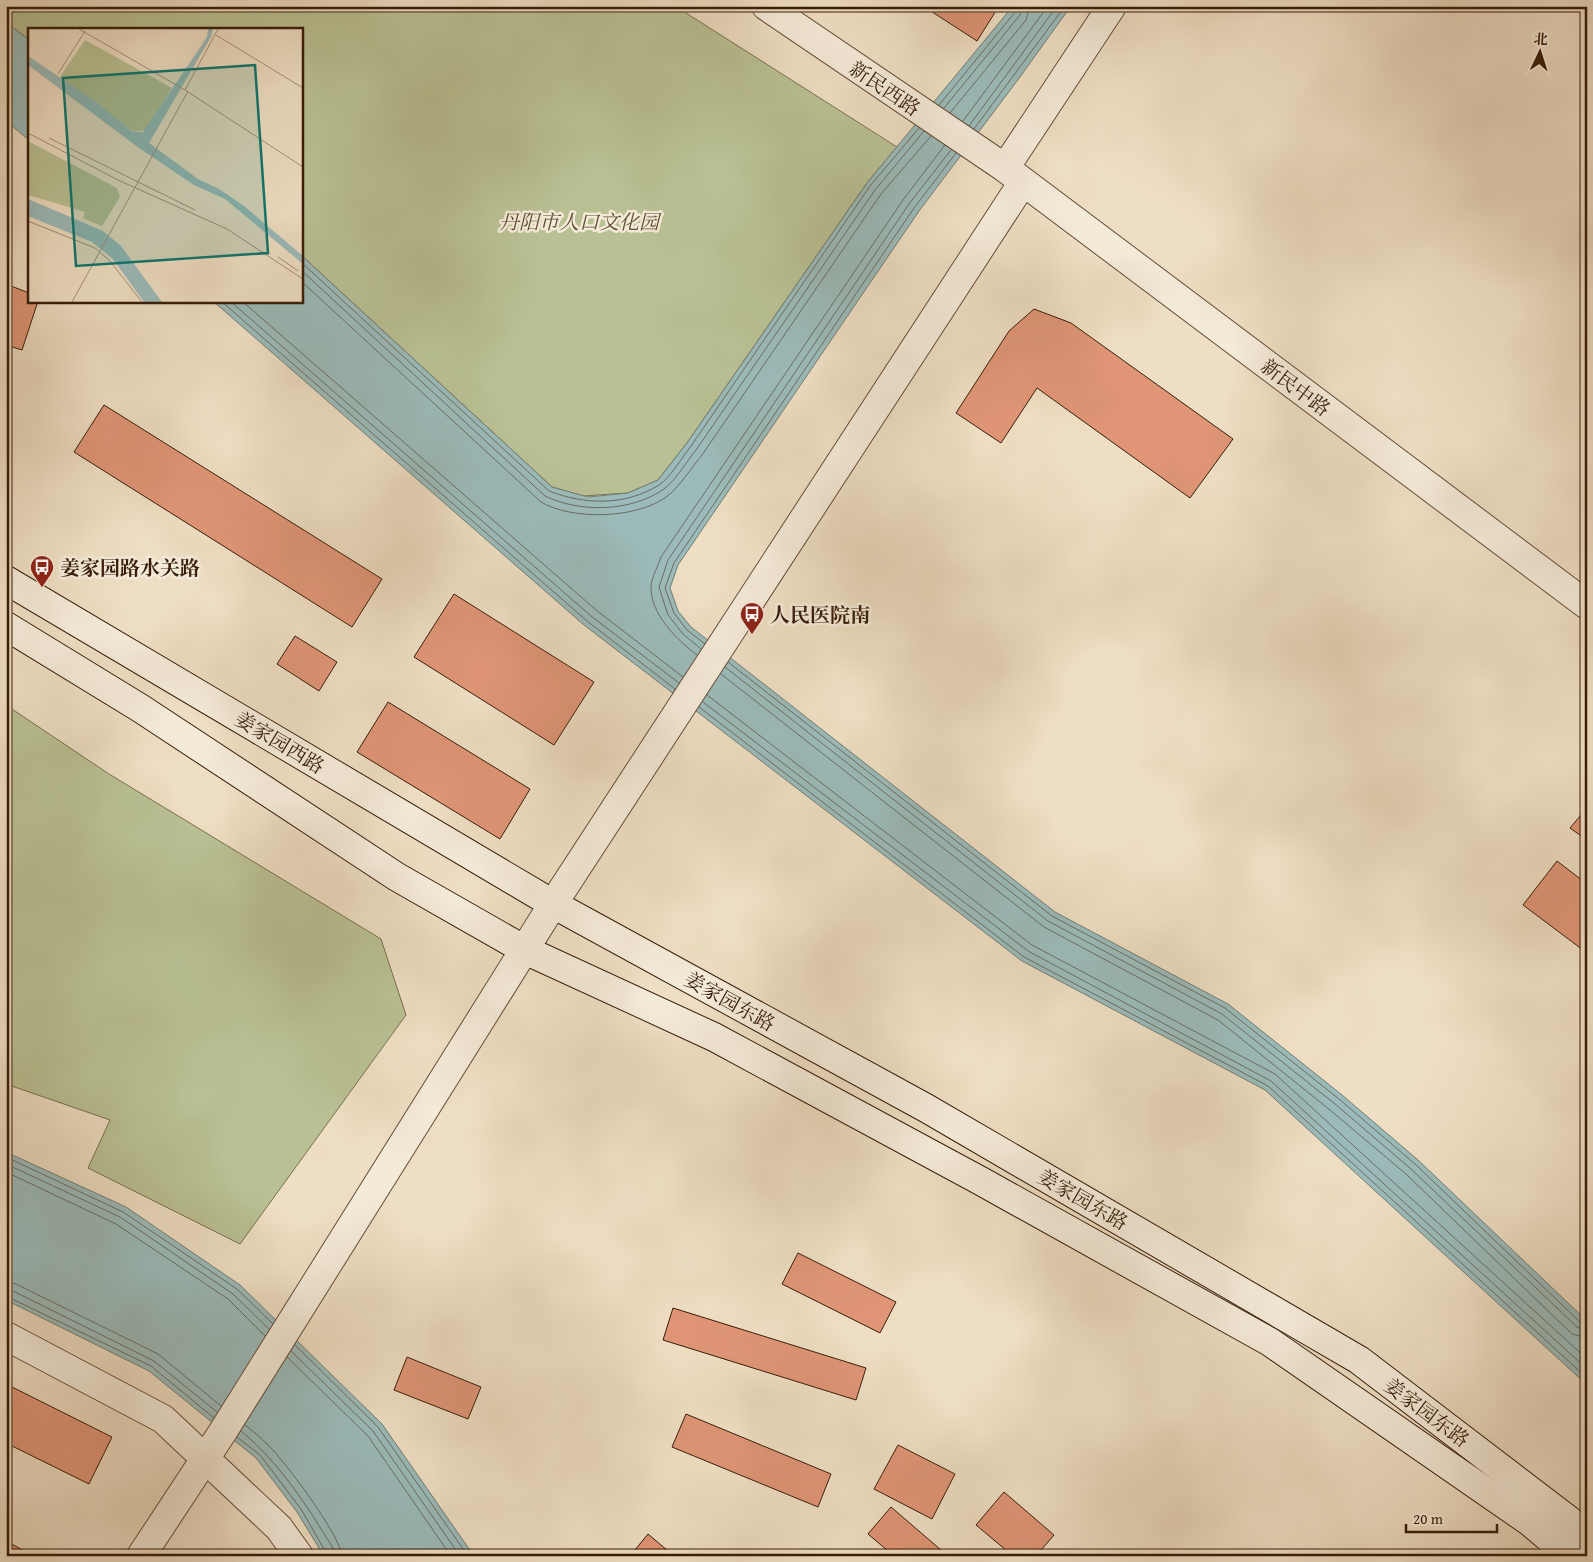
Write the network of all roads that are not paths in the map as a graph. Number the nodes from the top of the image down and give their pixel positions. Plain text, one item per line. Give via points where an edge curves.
1 (766, 6) edge
2 (1112, 6) edge
3 (1006, 170) junction
4 (6, 580) edge
5 (1587, 605) edge
6 (6, 626) edge
7 (553, 904) junction
8 (525, 950) junction
9 (6, 1336) edge
10 (205, 1459) junction
11 (1587, 1534) edge
12 (141, 1556) edge
13 (299, 1556) edge
14 (1570, 1556) edge

1 - 3 main road, 新民西路
2 - 3 main road
3 - 5 main road, 新民中路
3 - 7 main road via 740,616
4 - 7 main road, 姜家园西路
6 - 8 main road via 140,708 398,877
7 - 8 main road
7 - 11 main road, 姜家园东路 via 926,1108 1359,1360
8 - 10 main road
8 - 14 main road, 姜家园东路 via 714,1037 1270,1342 1530,1522
9 - 10 main road via 163,1419
10 - 12 main road
10 - 13 main road via 279,1528

